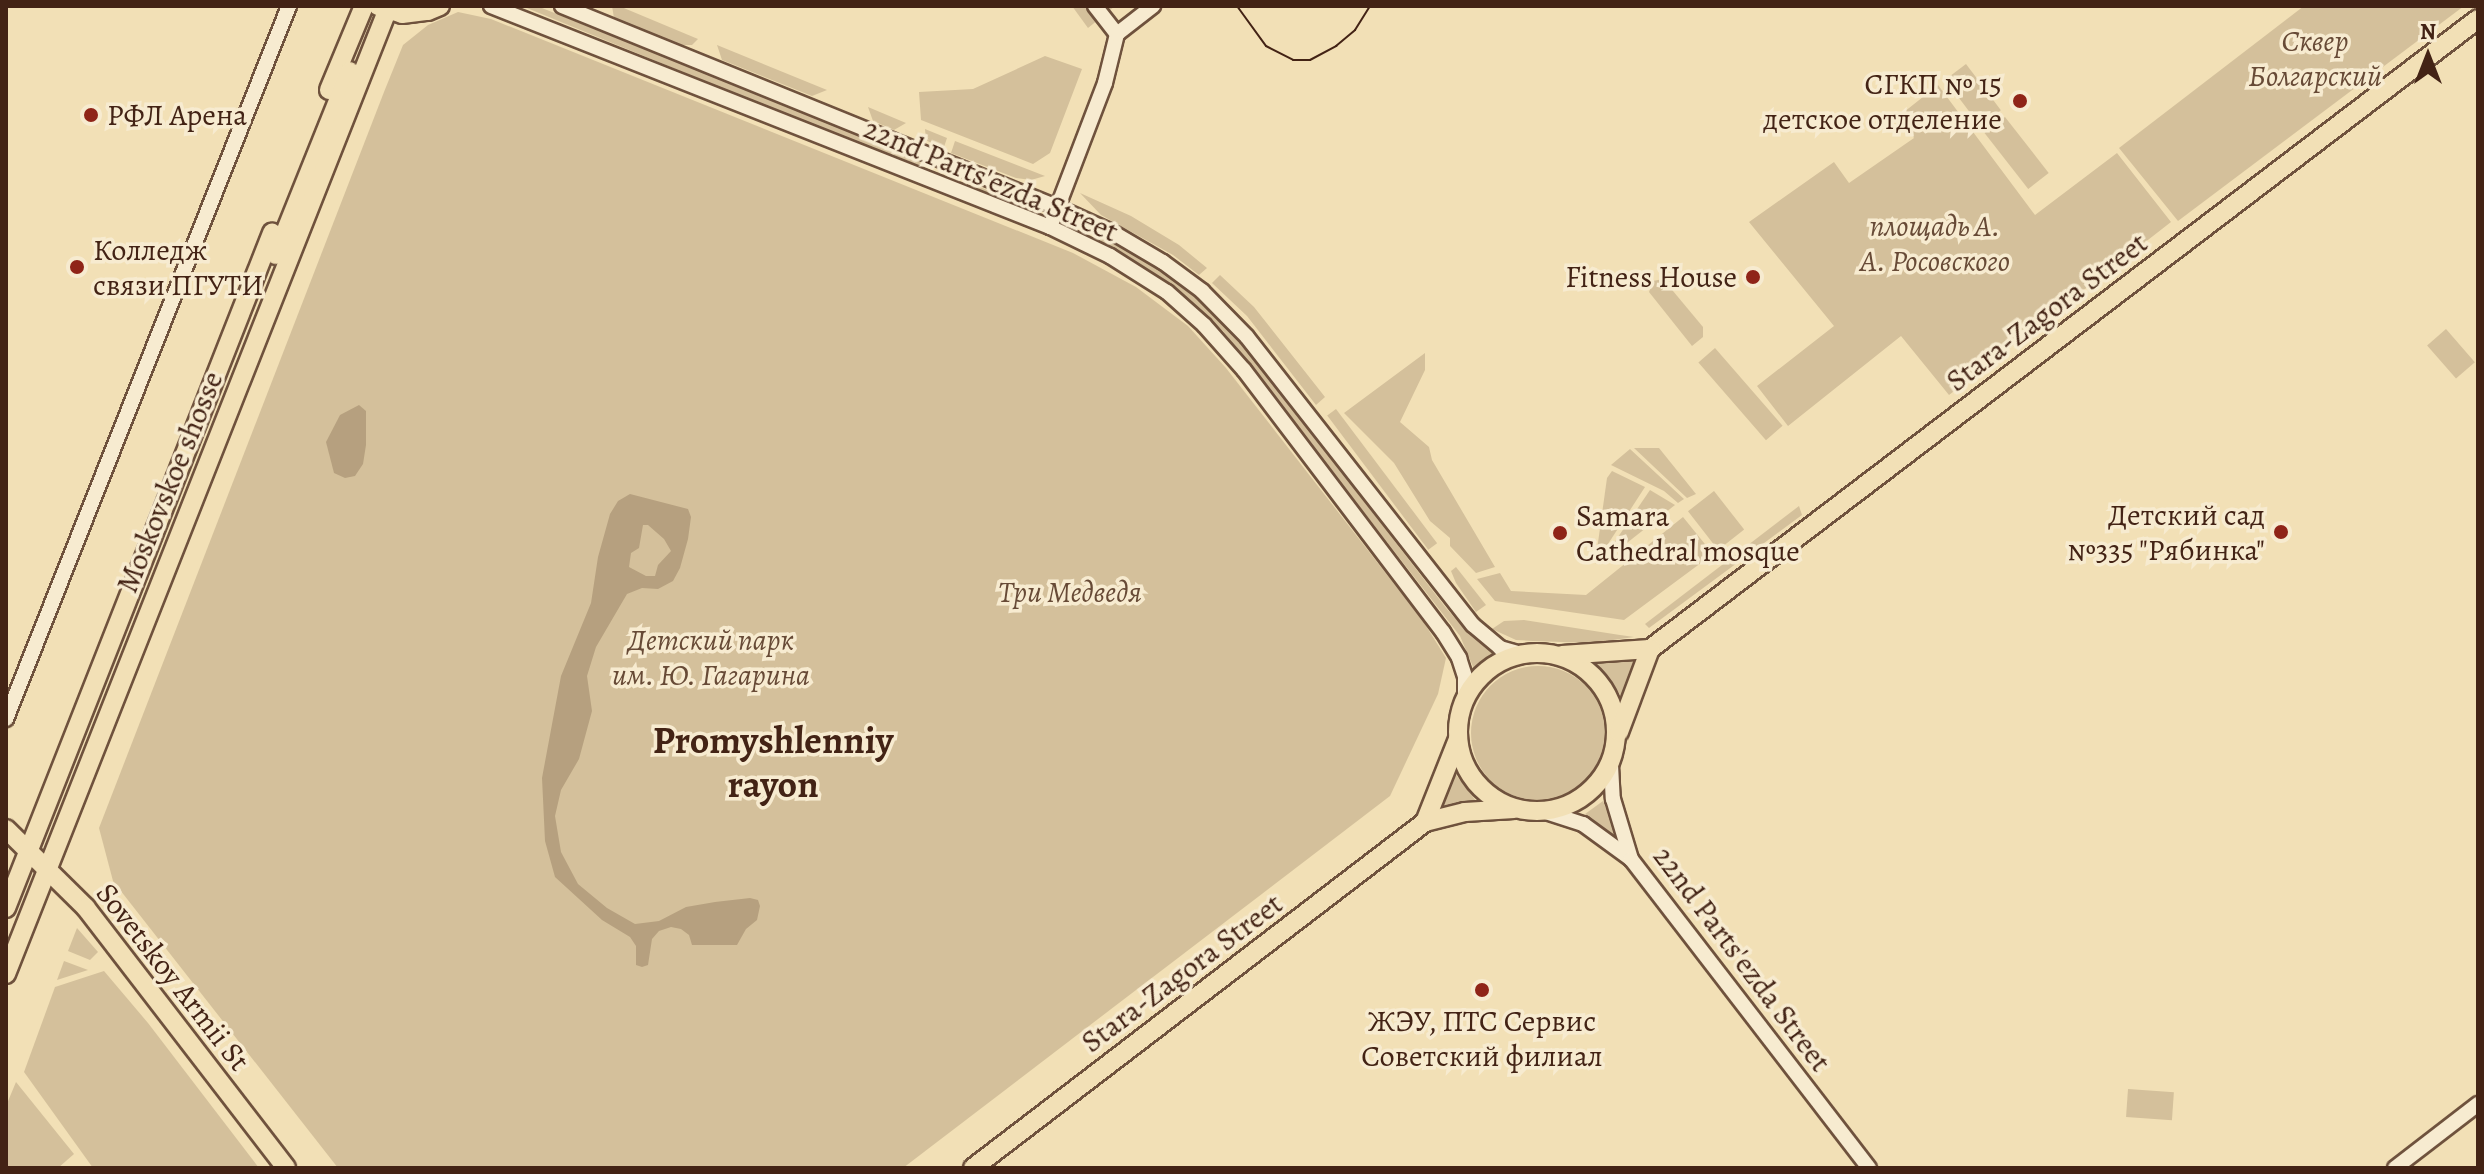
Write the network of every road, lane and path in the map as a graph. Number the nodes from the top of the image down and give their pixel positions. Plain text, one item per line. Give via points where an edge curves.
1 (289, 6) edge
2 (364, 6) edge
3 (440, 6) edge
4 (491, 6) edge
5 (562, 6) edge
6 (1095, 6) edge
7 (1153, 6) edge
8 (382, 7) edge
9 (2478, 19) edge
10 (1117, 34) junction
11 (930, 155) junction
12 (966, 170) junction
13 (921, 176) junction
14 (957, 190) junction
15 (1057, 207) junction
16 (1050, 227) junction
17 (1650, 649) junction
18 (1521, 654) junction
19 (1562, 655) junction
20 (1465, 701) junction
21 (6, 719) edge
22 (1458, 739) junction
23 (1617, 739) junction
24 (1611, 765) junction
25 (1514, 809) junction
26 (1546, 812) junction
27 (1425, 822) junction
28 (6, 829) edge
29 (38, 858) junction
30 (1631, 859) junction
31 (6, 908) edge
32 (6, 942) edge
33 (6, 974) edge
34 (2478, 1104) edge
35 (286, 1168) edge
36 (973, 1168) edge
37 (1869, 1168) edge
38 (2395, 1168) edge

1 - 21 street
2 - 29 main road, Moskovskoe shosse
3 - 8 main road, Moskovskoe shosse via 415,14
4 - 13 street, 22nd Parts'ezda Street
5 - 11 street, 22nd Parts'ezda Street
6 - 10 street
7 - 10 street
8 - 29 main road, Moskovskoe shosse
9 - 17 main road, Stara-Zagora Street
10 - 15 street via 1105,83
11 - 12 street, 22nd Parts'ezda Street
11 - 13 street
12 - 14 street
12 - 15 street, 22nd Parts'ezda Street
13 - 14 street, 22nd Parts'ezda Street
14 - 16 street, 22nd Parts'ezda Street
15 - 16 street
15 - 18 street, 22nd Parts'ezda Street via 1139,247 1202,291 1247,337 1473,625 1500,648
16 - 20 street, 22nd Parts'ezda Street via 1167,292 1244,370 1443,632 1465,677
17 - 19 main road
17 - 23 main road
18 - 19 main road
18 - 20 main road via 1480,678
19 - 23 main road via 1602,686
20 - 22 main road
22 - 25 main road via 1470,775 1487,794
22 - 27 main road
23 - 24 main road
24 - 26 main road via 1594,788 1569,805
24 - 30 street, 22nd Parts'ezda Street via 1613,799
25 - 26 main road
25 - 27 main road, Stara-Zagora Street via 1465,812
26 - 30 street via 1583,824
27 - 36 main road, Stara-Zagora Street
28 - 29 main road, Sovetskoy Armii St
29 - 31 main road, Moskovskoe shosse
29 - 32 main road, Moskovskoe shosse
29 - 33 main road, Moskovskoe shosse
29 - 35 main road, Sovetskoy Armii St via 86,908
30 - 37 street, 22nd Parts'ezda Street
34 - 38 street

